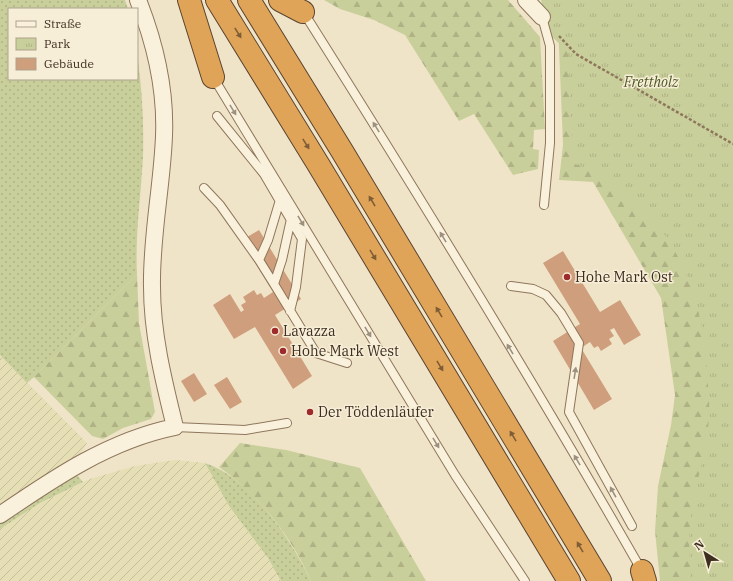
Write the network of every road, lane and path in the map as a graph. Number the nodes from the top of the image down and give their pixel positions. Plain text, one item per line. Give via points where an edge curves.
1 (138, 0) edge
2 (189, 0) edge
3 (217, 0) edge
4 (249, 0) edge
5 (280, 0) edge
6 (526, 0) edge
7 (303, 12) joint
8 (542, 18) junction
9 (213, 77) joint
10 (217, 116) dead end
11 (733, 144) edge
12 (204, 188) dead end
13 (280, 200) junction
14 (544, 205) dead end
15 (291, 219) junction
16 (259, 260) junction
17 (274, 284) junction
18 (511, 286) dead end
19 (290, 311) junction
20 (347, 363) dead end
21 (287, 423) dead end
22 (175, 428) junction
23 (0, 514) edge
24 (632, 526) dead end
25 (643, 576) edge
26 (525, 581) edge
27 (569, 581) edge
28 (600, 581) edge

1 - 22 street via 157,60 163,102 164,135 152,288 158,348
2 - 9 highway
3 -> 27 highway via 331,184
28 -> 4 highway
5 - 7 highway
6 - 8 street
25 -> 7 lane via 397,160
8 - 11 path via 576,54
8 - 14 lane via 550,53 550,143
9 -> 26 lane via 455,475
10 - 13 lane via 264,174
12 - 16 lane via 220,205
13 - 15 lane
13 - 16 lane
15 - 17 lane
15 - 19 lane via 302,238 296,287
16 - 17 lane
17 - 19 lane
24 -> 18 lane via 569,412 579,343 561,313 546,295 526,287
19 - 20 lane via 316,352
21 - 22 lane via 245,430
22 - 23 street via 104,451

